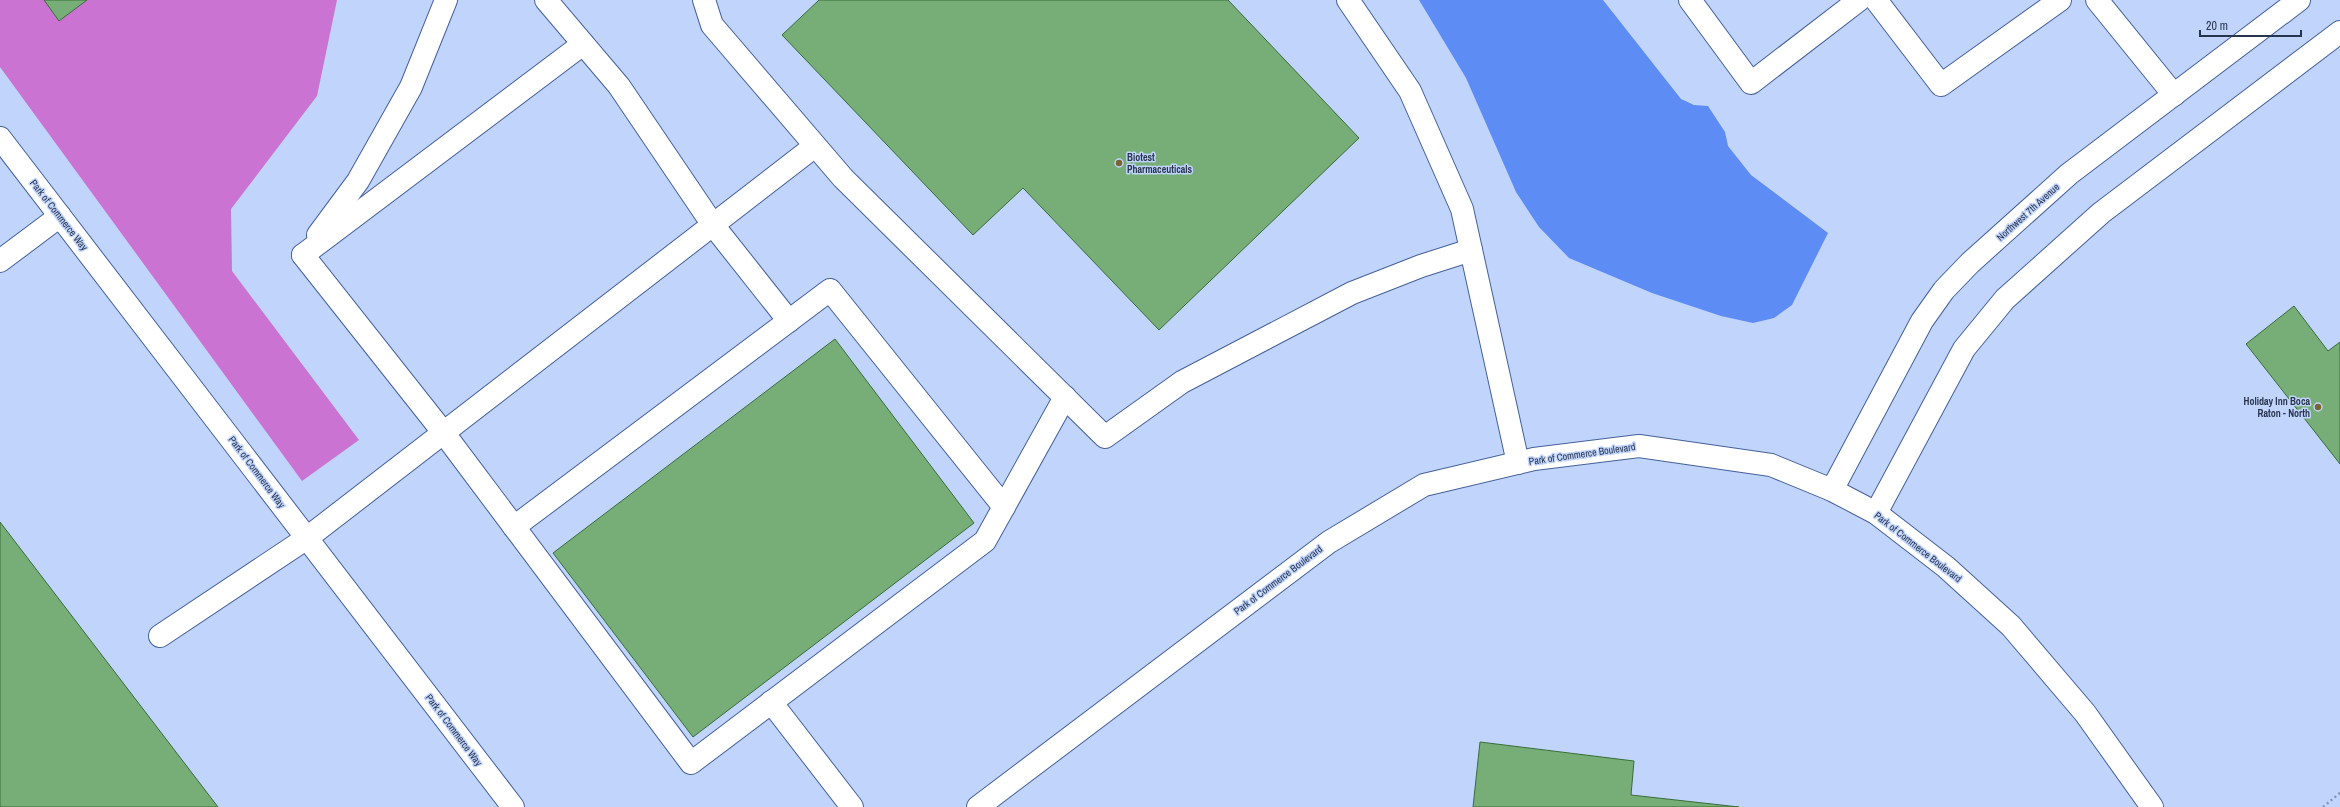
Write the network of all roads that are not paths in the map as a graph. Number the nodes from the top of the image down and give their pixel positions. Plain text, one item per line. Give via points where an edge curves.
1 (446, 0) edge
2 (546, 0) edge
3 (704, 0) edge
4 (1348, 0) edge
5 (1690, 0) edge
6 (1859, 0) edge
7 (1876, 0) edge
8 (2060, 0) edge
9 (2097, 0) edge
10 (2299, 0) edge
11 (2340, 32) edge
12 (583, 44) junction
13 (2174, 95) junction
14 (0, 138) edge
15 (815, 146) junction
16 (60, 216) junction
17 (713, 225) junction
18 (1471, 250) junction
19 (303, 255) junction
20 (0, 261) edge
21 (789, 321) junction
22 (1065, 397) junction
23 (444, 432) junction
24 (1518, 463) junction
25 (1832, 490) junction
26 (1004, 507) junction
27 (1876, 514) junction
28 (514, 527) junction
29 (307, 538) junction
30 (160, 636) dead end
31 (771, 702) junction
32 (513, 807) edge
33 (852, 807) edge
34 (978, 807) edge
35 (2152, 807) edge

1 - 19 street via 410,87 358,180
2 - 12 street
3 - 15 street via 712,25
4 - 18 street via 1410,91 1462,209
5 - 6 street via 1751,83
7 - 8 street via 1941,84
9 - 13 street
10 - 13 street, Northwest 7th Avenue
11 - 27 street via 2101,213 2004,300 1964,349
12 - 17 street via 619,86
12 - 19 street
13 - 25 street, Northwest 7th Avenue via 2069,174 1970,263 1944,290 1918,328
14 - 16 street, Park of Commerce Way
15 - 17 street
15 - 22 street via 843,178
16 - 20 street
16 - 29 street, Park of Commerce Way
17 - 21 street
17 - 23 street
18 - 22 street via 1421,266 1345,297 1182,382 1105,437
18 - 24 street
19 - 23 street
21 - 26 street via 830,290
21 - 28 street
22 - 26 street
23 - 28 street
23 - 29 street
24 - 25 street, Park of Commerce Boulevard via 1639,446 1770,465
24 - 34 street, Park of Commerce Boulevard via 1424,486 1329,542
25 - 27 street, Park of Commerce Boulevard
26 - 31 street via 985,541
27 - 35 street, Park of Commerce Boulevard via 1946,567 2011,626 2084,712
28 - 31 street via 690,763
29 - 30 street
29 - 32 street, Park of Commerce Way
31 - 33 street

